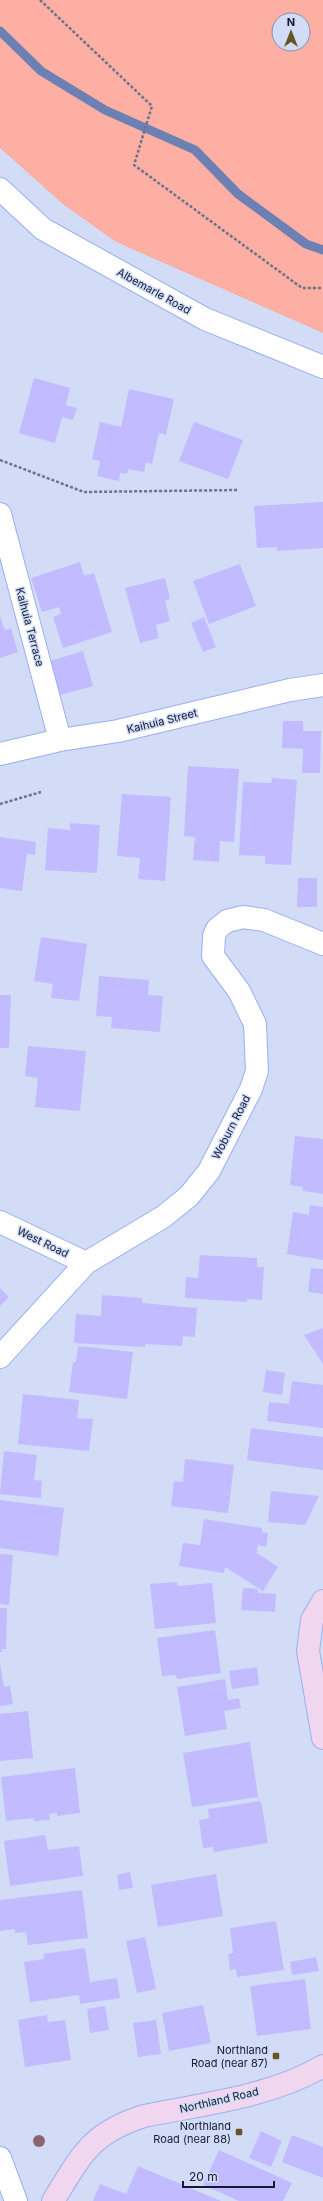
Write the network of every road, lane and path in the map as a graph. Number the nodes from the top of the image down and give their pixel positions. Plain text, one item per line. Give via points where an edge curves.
1 (40, 0) edge
2 (0, 189) edge
3 (323, 288) edge
4 (323, 367) edge
5 (0, 460) edge
6 (238, 490) dead end
7 (0, 514) edge
8 (323, 685) edge
9 (60, 740) junction
10 (0, 754) edge
11 (41, 792) dead end
12 (0, 804) edge
13 (323, 944) edge
14 (0, 1222) edge
15 (86, 1263) junction
16 (0, 1357) edge
17 (323, 1601) edge
18 (323, 1738) edge
19 (323, 2066) edge
20 (0, 2158) edge
21 (16, 2201) edge
22 (53, 2201) edge

1 - 3 path via 152,106 134,165 302,288
2 - 4 street, Albemarle Road via 43,229 205,319
5 - 6 path via 84,492
7 - 9 street, Kaihuia Terrace
8 - 9 street, Kaihuia Street via 290,690 118,731
9 - 10 street, Kaihuia Street
11 - 12 path
13 - 15 street, Woburn Road via 264,920 243,917 226,921 217,929 213,956 239,992 255,1024 257,1071 251,1089 209,1171 188,1196 163,1217
14 - 15 street, West Road
15 - 16 street, Woburn Road
17 - 18 street via 312,1620 308,1651
19 - 22 street, Northland Road via 269,2089 144,2116 120,2125 90,2145
20 - 21 street

